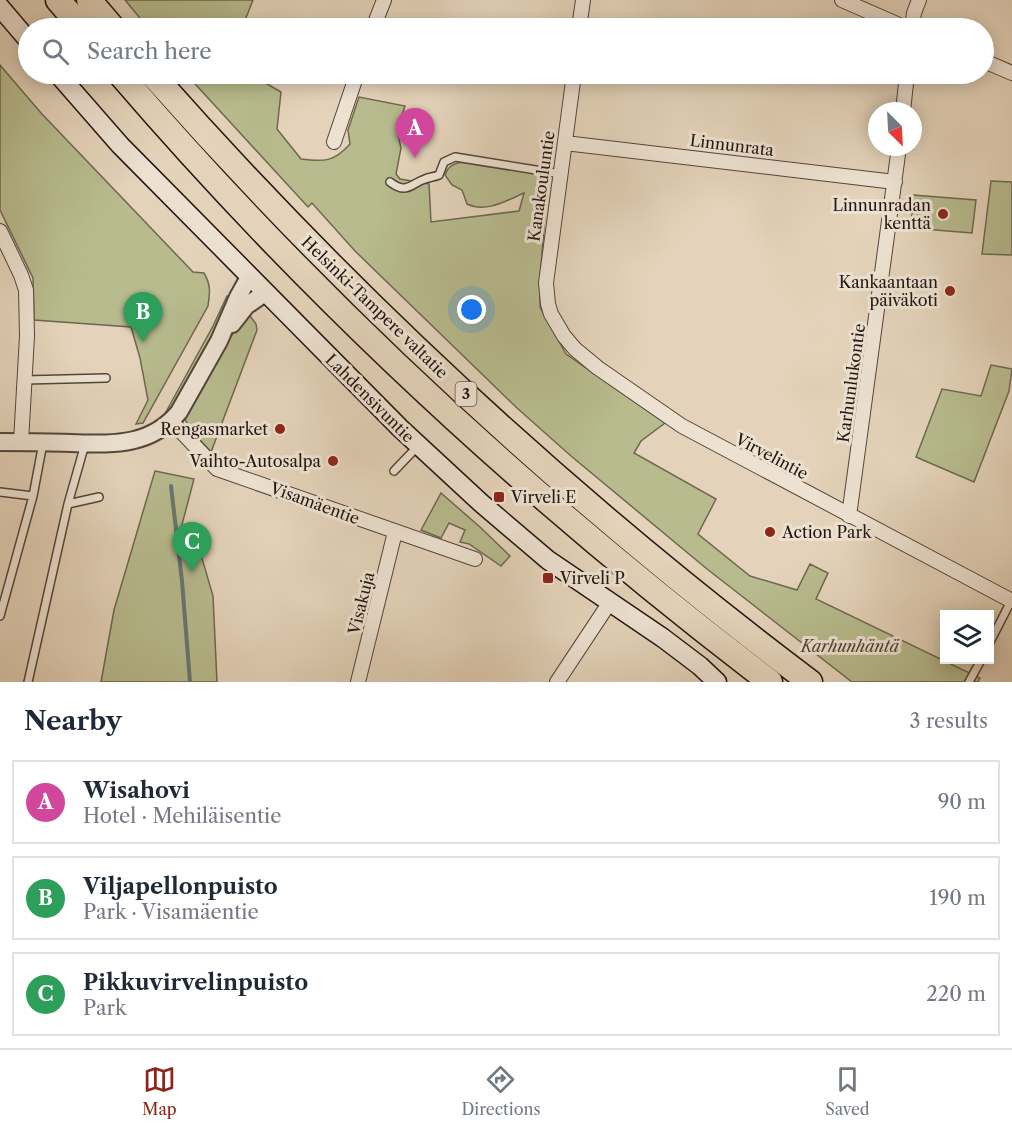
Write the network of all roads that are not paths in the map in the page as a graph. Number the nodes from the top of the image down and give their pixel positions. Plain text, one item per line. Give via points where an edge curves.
1 (58, 0) edge
2 (89, 0) edge
3 (384, 0) edge
4 (583, 0) edge
5 (842, 0) edge
6 (919, 0) edge
7 (0, 7) edge
8 (73, 18) edge
9 (104, 18) edge
10 (377, 18) edge
11 (580, 18) edge
12 (883, 18) edge
13 (913, 18) edge
14 (18, 28) edge
15 (994, 65) edge
16 (1012, 73) edge
17 (67, 84) edge
18 (129, 84) edge
19 (161, 84) edge
20 (354, 84) edge
21 (573, 84) edge
22 (906, 84) edge
23 (904, 102) edge
24 (334, 142) dead end
25 (565, 142) junction
26 (897, 156) edge
27 (561, 174) junction
28 (390, 182) dead end
29 (895, 182) junction
30 (0, 231) edge
31 (249, 277) junction
32 (265, 292) junction
33 (548, 303) joint
34 (219, 341) junction
35 (106, 378) dead end
36 (25, 380) junction
37 (171, 421) junction
38 (0, 442) edge
39 (21, 442) junction
40 (43, 442) junction
41 (85, 443) junction
42 (418, 446) junction
43 (394, 471) dead end
44 (0, 492) edge
45 (33, 496) junction
46 (99, 497) dead end
47 (68, 504) junction
48 (849, 516) junction
49 (395, 532) junction
50 (476, 559) dead end
51 (1012, 600) edge
52 (610, 602) junction
53 (0, 616) edge
54 (994, 634) edge
55 (979, 664) edge
56 (28, 682) edge
57 (358, 682) edge
58 (557, 682) edge
59 (717, 682) edge
60 (770, 682) edge
61 (810, 682) edge
62 (969, 682) edge

1 - 8 highway
2 - 9 highway
3 - 10 street
4 - 11 street
5 - 12 street
6 - 13 street
7 - 14 main road
15 - 16 street
17 - 31 main road, Lahdensivuntie via 120,145
18 - 60 highway, Helsinki-Tampere valtatie / 3 via 254,223 407,373 608,552
19 - 61 highway, Helsinki-Tampere valtatie / 3 via 273,206 423,355 631,539
20 - 24 street
21 - 25 street, Kanakouluntie
22 - 23 street
25 - 27 street, Kanakouluntie
25 - 29 street, Linnunrata
26 - 29 street, Karhunlukontie
27 - 28 lane via 455,157 444,162 439,175 407,189
27 - 33 street, Kanakouluntie via 548,259
29 - 48 street, Karhunlukontie
30 - 36 street via 25,284
31 - 32 main road, Lahdensivuntie
31 - 34 street
32 - 34 street via 246,306
32 - 42 main road, Lahdensivuntie
33 - 48 street, Virvelintie via 564,336 598,368 701,437
34 - 37 street
35 - 36 lane
36 - 39 street
37 - 41 street via 128,442
37 - 49 street, Visamäentie via 217,470
38 - 39 street
39 - 40 street
40 - 41 street
40 - 45 lane
41 - 47 lane
42 - 43 lane
42 - 52 main road, Lahdensivuntie via 548,560
44 - 45 lane
45 - 53 lane
46 - 47 lane
47 - 56 lane
48 - 51 street, Virvelintie
49 - 50 street, Visamäentie
49 - 57 street, Visakuja
51 - 54 lane
52 - 58 street
52 - 59 main road, Lahdensivuntie
55 - 62 lane

